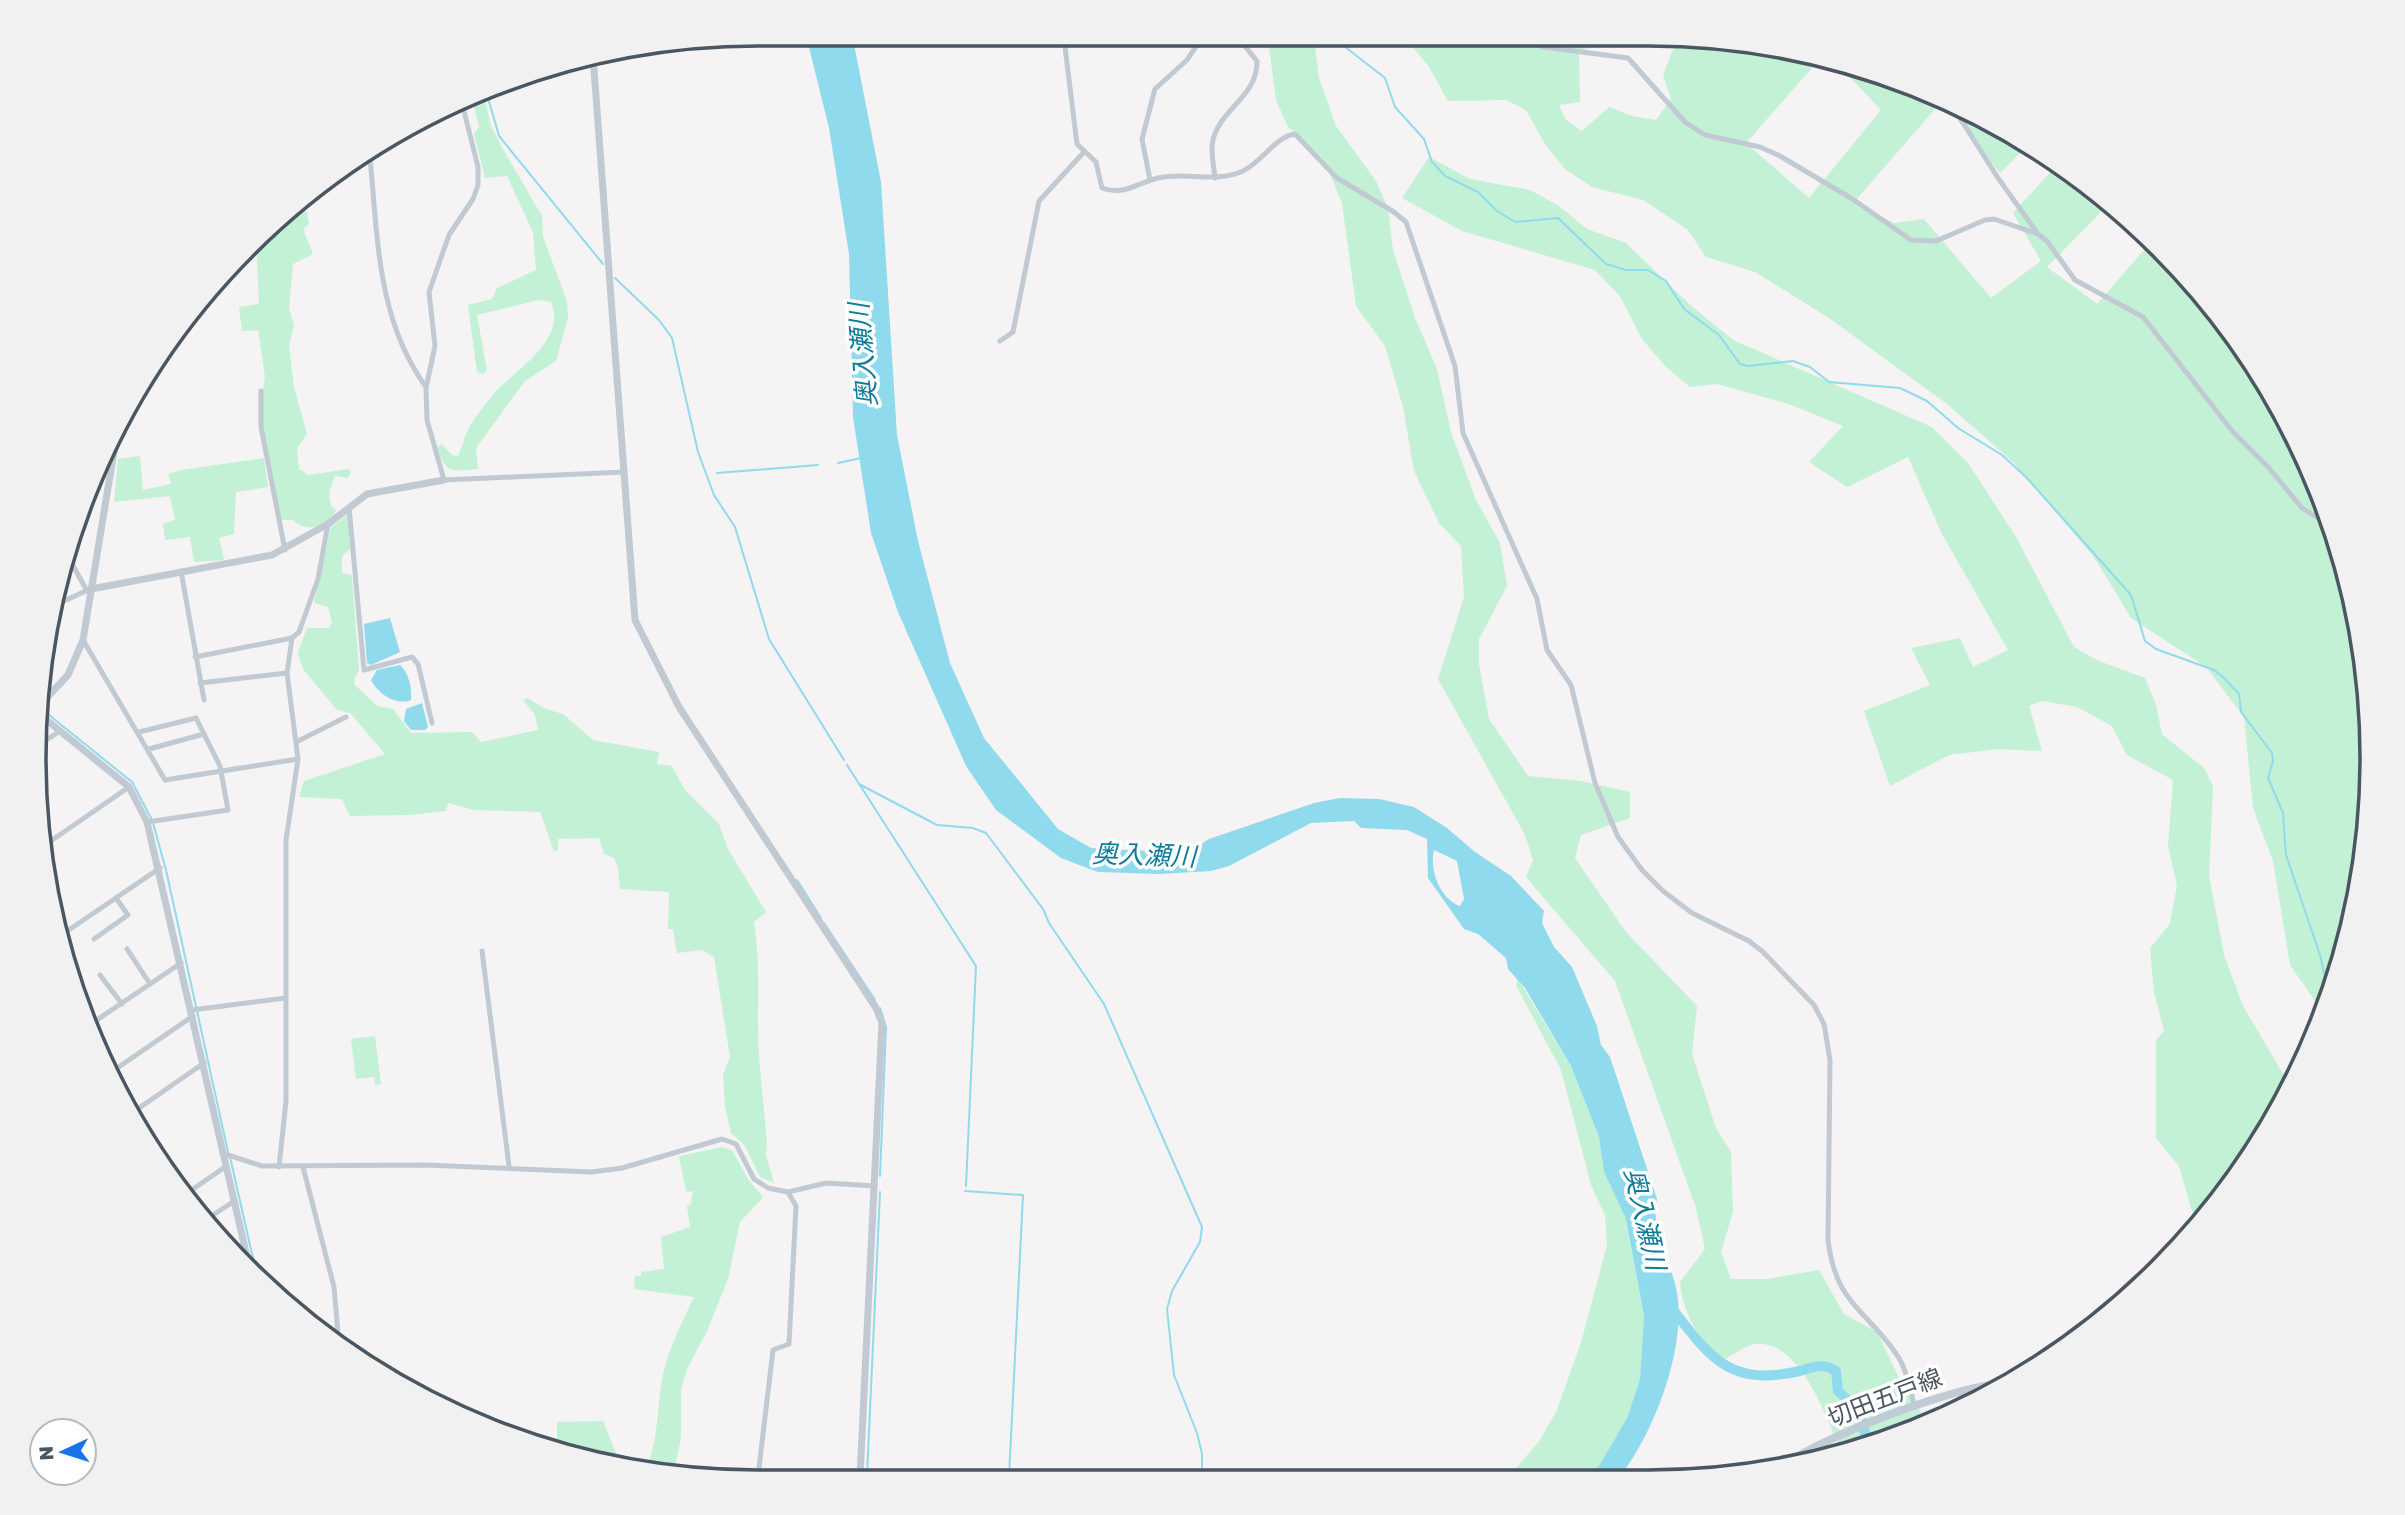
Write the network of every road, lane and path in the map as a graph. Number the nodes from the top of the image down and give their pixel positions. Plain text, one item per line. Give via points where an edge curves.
1 (1066, 46) edge
2 (1196, 46) edge
3 (1245, 46) edge
4 (1541, 46) edge
5 (594, 65) edge
6 (464, 110) edge
7 (1960, 118) edge
8 (1084, 152) junction
9 (370, 160) edge
10 (1215, 178) junction
11 (1150, 180) junction
12 (2038, 234) junction
13 (1000, 341) dead end
14 (426, 388) junction
15 (261, 391) dead end
16 (113, 457) edge
17 (624, 472) junction
18 (444, 480) junction
19 (349, 507) junction
20 (2318, 518) edge
21 (328, 524) junction
22 (285, 550) junction
23 (73, 564) edge
24 (181, 571) junction
25 (89, 590) junction
26 (63, 600) edge
27 (292, 638) junction
28 (83, 640) junction
29 (195, 657) junction
30 (287, 673) junction
31 (200, 682) junction
32 (49, 696) edge
33 (204, 700) dead end
34 (346, 717) dead end
35 (47, 720) edge
36 (432, 723) dead end
37 (60, 731) junction
38 (139, 732) junction
39 (204, 734) junction
40 (46, 740) edge
41 (296, 742) junction
42 (149, 749) junction
43 (298, 759) junction
44 (222, 771) junction
45 (129, 787) junction
46 (150, 822) junction
47 (51, 841) edge
48 (160, 867) junction
49 (116, 898) junction
50 (67, 931) edge
51 (94, 939) dead end
52 (127, 949) dead end
53 (482, 951) dead end
54 (181, 964) junction
55 (100, 975) dead end
56 (150, 984) junction
57 (286, 998) junction
58 (122, 1004) junction
59 (196, 1011) junction
60 (96, 1021) edge
61 (204, 1063) junction
62 (117, 1068) edge
63 (138, 1109) edge
64 (227, 1153) junction
65 (509, 1166) junction
66 (225, 1167) junction
67 (279, 1167) junction
68 (303, 1167) junction
69 (875, 1186) junction
70 (192, 1190) edge
71 (788, 1192) junction
72 (233, 1202) junction
73 (212, 1215) edge
74 (245, 1252) edge
75 (338, 1332) edge
76 (1978, 1388) edge
77 (1914, 1407) junction
78 (1812, 1450) edge
79 (759, 1470) edge
80 (860, 1470) edge

1 - 8 street via 1077,144
2 - 11 street via 1187,61 1156,89 1142,139
3 - 10 street via 1257,61 1257,71 1212,141
4 - 12 street via 1628,58 1685,122 1705,135 1760,146 1780,156 1911,240 1936,241 1994,219
5 - 17 street
6 - 14 street via 479,177 430,283 435,346
7 - 12 street
8 - 11 street via 1096,162 1102,188 1111,192
8 - 13 street via 1039,201 1013,332
9 - 14 street via 384,292 401,346
10 - 11 street
10 - 77 street via 1243,171 1296,134 1337,178 1394,212 1411,232 1455,366 1463,433 1537,599 1547,650 1571,685 1595,783 1618,837 1663,891 1692,913 1763,952 1814,1005 1824,1024 1830,1060 1831,1263 1852,1306 1898,1356
12 - 20 street via 2075,280 2143,317 2233,432 2302,508
14 - 18 street via 431,441
15 - 22 street via 261,427
16 - 25 street
17 - 18 street
17 - 69 street via 637,626 679,707 880,1017
18 - 19 street via 367,494
19 - 21 street
19 - 36 street via 364,670 412,657 418,664
21 - 22 street
21 - 27 street via 318,579 299,632
22 - 24 street
23 - 25 street
24 - 25 street
24 - 29 street
25 - 26 street
25 - 28 street
27 - 29 street
27 - 30 street
28 - 32 street via 68,675
28 - 38 street
29 - 31 street
30 - 31 street
30 - 41 street
31 - 33 street
34 - 41 street
35 - 37 street
37 - 40 street
37 - 45 street
38 - 39 street via 196,718
38 - 42 street
39 - 42 street
39 - 44 street
41 - 43 street
42 - 44 street via 168,781
43 - 44 street
43 - 57 street via 286,840
44 - 46 street via 228,810
45 - 46 street
45 - 47 street
46 - 48 street
48 - 49 street
48 - 54 street
49 - 50 street
49 - 51 street via 128,915
52 - 56 street
53 - 65 street
54 - 56 street
54 - 59 street
55 - 58 street
56 - 58 street
57 - 59 street
57 - 67 street via 286,1101
58 - 60 street
59 - 61 street
59 - 62 street
61 - 63 street
61 - 64 street
64 - 66 street
64 - 67 street via 250,1164
65 - 68 street
65 - 71 street via 603,1171 711,1141 730,1140 741,1150 754,1179
66 - 70 street
66 - 72 street
67 - 68 street
68 - 75 street via 334,1287
69 - 71 street via 826,1183
69 - 80 street
71 - 79 street via 796,1206 789,1343 773,1350
72 - 73 street
72 - 74 street
76 - 77 main road, 切田五戸線
77 - 78 main road, 切田五戸線

